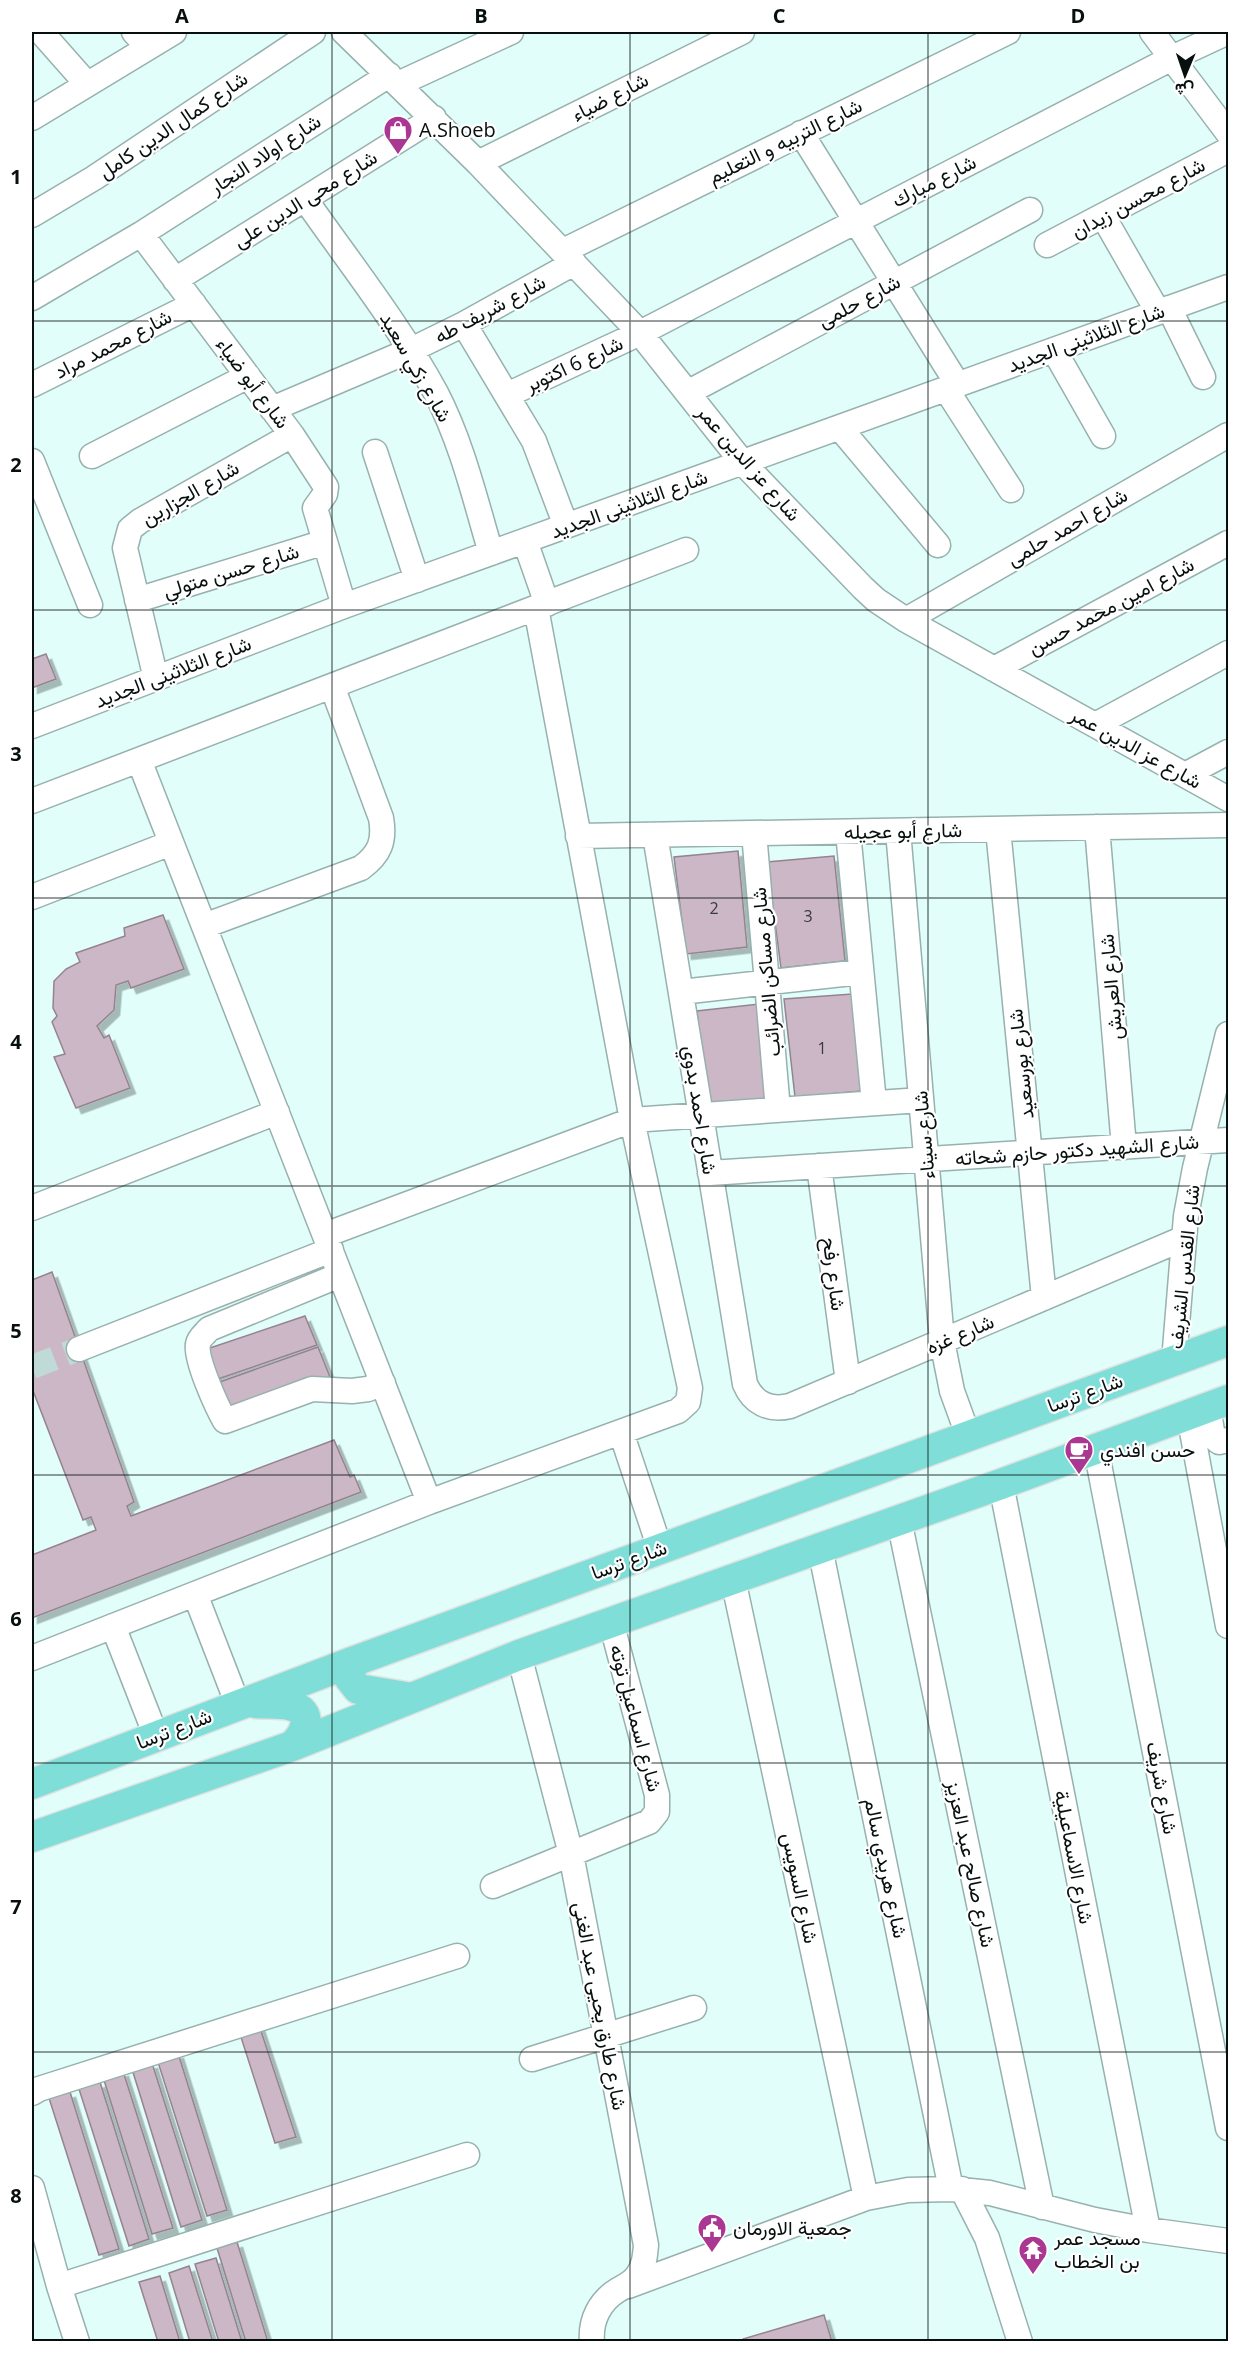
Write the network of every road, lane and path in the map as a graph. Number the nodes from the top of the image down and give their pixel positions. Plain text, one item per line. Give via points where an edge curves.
1 (40, 32) edge
2 (174, 32) edge
3 (313, 32) edge
4 (511, 32) edge
5 (742, 32) edge
6 (1008, 32) edge
7 (1152, 32) edge
8 (1228, 32) edge
9 (353, 34) edge
10 (141, 39) edge
11 (1172, 58) junction
12 (394, 79) junction
13 (87, 84) junction
14 (32, 118) edge
15 (434, 118) junction
16 (801, 133) junction
17 (1228, 133) edge
18 (1228, 150) edge
19 (478, 163) junction
20 (305, 199) junction
21 (1030, 210) dead end
22 (32, 215) edge
23 (1103, 216) junction
24 (856, 221) junction
25 (141, 234) junction
26 (1047, 245) dead end
27 (568, 257) junction
28 (176, 280) junction
29 (894, 283) junction
30 (1228, 287) edge
31 (32, 298) edge
32 (194, 304) junction
33 (1164, 310) junction
34 (464, 324) junction
35 (640, 333) junction
36 (411, 350) junction
37 (1054, 350) junction
38 (248, 376) junction
39 (1203, 377) dead end
40 (32, 385) edge
41 (952, 387) junction
42 (689, 392) junction
43 (507, 395) junction
44 (272, 409) junction
45 (840, 428) junction
46 (292, 435) junction
47 (1228, 435) edge
48 (1103, 436) dead end
49 (375, 453) dead end
50 (92, 456) dead end
51 (32, 461) edge
52 (743, 463) junction
53 (1011, 490) dead end
54 (566, 526) junction
55 (525, 541) junction
56 (325, 542) junction
57 (1228, 543) edge
58 (938, 544) dead end
59 (686, 550) dead end
60 (491, 553) junction
61 (417, 580) junction
62 (138, 600) junction
63 (90, 605) dead end
64 (344, 606) junction
65 (541, 606) junction
66 (906, 620) junction
67 (1228, 653) edge
68 (994, 669) junction
69 (156, 679) junction
70 (332, 686) junction
71 (1095, 725) junction
72 (32, 726) edge
73 (1228, 752) edge
74 (139, 760) junction
75 (1185, 775) junction
76 (1228, 799) edge
77 (32, 801) edge
78 (1228, 825) edge
79 (1097, 827) junction
80 (998, 829) junction
81 (898, 831) junction
82 (848, 832) junction
83 (754, 833) junction
84 (655, 835) junction
85 (578, 836) junction
86 (171, 843) junction
87 (32, 897) edge
88 (204, 926) junction
89 (861, 972) junction
90 (766, 982) junction
91 (681, 992) junction
92 (1228, 1034) edge
93 (921, 1100) junction
94 (874, 1103) junction
95 (778, 1110) junction
96 (277, 1112) junction
97 (701, 1115) junction
98 (632, 1120) junction
99 (1228, 1140) edge
100 (1201, 1142) junction
101 (1124, 1147) junction
102 (1030, 1153) junction
103 (926, 1159) junction
104 (819, 1166) junction
105 (711, 1173) junction
106 (32, 1208) edge
107 (1182, 1239) junction
108 (328, 1243) junction
109 (340, 1275) junction
110 (1044, 1298) junction
111 (942, 1341) junction
112 (1228, 1341) edge
113 (79, 1348) tunnel mouth
114 (1174, 1360) junction
115 (848, 1382) junction
116 (382, 1383) junction
117 (745, 1384) joint
118 (1208, 1407) edge
119 (621, 1432) junction
120 (968, 1435) junction
121 (1228, 1440) edge
122 (1096, 1449) junction
123 (1001, 1484) junction
124 (429, 1502) junction
125 (899, 1520) junction
126 (820, 1548) junction
127 (660, 1549) junction
128 (733, 1579) junction
129 (195, 1594) junction
130 (611, 1622) junction
131 (113, 1626) junction
132 (1228, 1626) edge
133 (519, 1655) junction
134 (32, 1658) edge
135 (352, 1662) junction
136 (413, 1698) junction
137 (241, 1704) junction
138 (156, 1736) junction
139 (292, 1746) junction
140 (32, 1784) edge
141 (32, 1838) edge
142 (571, 1854) junction
143 (493, 1886) dead end
144 (457, 1956) dead end
145 (694, 2008) dead end
146 (605, 2035) junction
147 (531, 2059) dead end
148 (32, 2093) edge
149 (1228, 2128) edge
150 (467, 2155) dead end
151 (32, 2188) edge
152 (957, 2189) junction
153 (866, 2198) junction
154 (1042, 2207) junction
155 (1148, 2230) junction
156 (1228, 2241) edge
157 (58, 2286) junction
158 (628, 2286) junction
159 (77, 2342) edge
160 (592, 2342) edge
161 (1020, 2342) edge

1 - 13 street
2 - 10 street
3 - 22 street, شارع كمال الدين كامل
4 - 12 street, شارع اولاد النجار
5 - 19 street, شارع ضياء
6 - 16 street, شارع التربيه و التعليم
7 - 11 street
8 - 11 street, شارع مبارك
9 - 12 street, شارع عز الدين عمر
10 - 13 street
11 - 17 street
11 - 24 street, شارع مبارك
12 - 15 street, شارع عز الدين عمر
12 - 25 street, شارع اولاد النجار
13 - 14 street
15 - 19 street, شارع عز الدين عمر
15 - 20 street, شارع محى الدين على
16 - 24 street
16 - 27 street, شارع التربيه و التعليم
18 - 23 street, شارع محسن زيدان
19 - 27 street, شارع عز الدين عمر
20 - 28 street, شارع محى الدين على
20 - 36 street, شارع زكي سعيد
21 - 29 street, شارع حلمى
23 - 26 street, شارع محسن زيدان
23 - 33 street
24 - 29 street
24 - 35 street, شارع مبارك
25 - 28 street, شارع أبو ضياء
25 - 31 street, شارع اولاد النجار
27 - 34 street, شارع شريف طه
27 - 35 street, شارع عز الدين عمر
28 - 32 street, شارع أبو ضياء
29 - 41 street
29 - 42 street, شارع حلمى
30 - 33 street, شارع الثلاثينى الجديد
32 - 38 street, شارع أبو ضياء
32 - 40 street, شارع محمد مراد
33 - 37 street, شارع الثلاثينى الجديد
33 - 39 street
34 - 36 street, شارع شريف طه
34 - 43 street
35 - 42 street, شارع عز الدين عمر
35 - 43 street, شارع 6 اكتوبر
36 - 44 street, شارع شريف طه
36 - 60 street, شارع زكي سعيد via 457,440
37 - 41 street, شارع الثلاثينى الجديد
37 - 48 street
38 - 44 street, شارع أبو ضياء
38 - 50 street
41 - 45 street, شارع الثلاثينى الجديد
41 - 53 street
42 - 52 street, شارع عز الدين عمر
43 - 54 street via 534,441
44 - 46 street, شارع أبو ضياء
45 - 52 street, شارع الثلاثينى الجديد
45 - 58 street
46 - 56 street, شارع أبو ضياء via 326,487 326,494 315,508
46 - 62 street, شارع الجزارين via 134,524 125,548
47 - 66 street, شارع احمد حلمى
49 - 61 street
51 - 63 street
52 - 54 street, شارع الثلاثينى الجديد
52 - 66 street, شارع عز الدين عمر via 862,588
54 - 55 street, شارع الثلاثينى الجديد
55 - 60 street, شارع الثلاثينى الجديد
55 - 65 street
56 - 62 street, شارع حسن متولي
56 - 64 street
57 - 68 street, شارع امين محمد حسن
59 - 65 street
60 - 61 street, شارع الثلاثينى الجديد
61 - 64 street, شارع الثلاثينى الجديد
62 - 69 street, شارع الجزارين
64 - 69 street, شارع الثلاثينى الجديد
65 - 70 street
65 - 85 street
66 - 68 street, شارع عز الدين عمر
67 - 71 street
68 - 71 street, شارع عز الدين عمر
69 - 72 street, شارع الثلاثينى الجديد
70 - 74 street
70 - 88 street via 381,818 381,847 362,868
71 - 75 street, شارع عز الدين عمر
73 - 75 street
74 - 77 street
74 - 86 street
75 - 76 street, شارع عز الدين عمر
78 - 79 street, شارع أبو عجيله
79 - 80 street, شارع أبو عجيله
79 - 101 street, شارع العريش
80 - 81 street, شارع أبو عجيله
80 - 102 street, شارع بورسعيد
81 - 82 street, شارع أبو عجيله
81 - 93 street, شارع سيناء
82 - 83 street, شارع أبو عجيله
82 - 89 street
83 - 84 street, شارع أبو عجيله
83 - 90 street, شارع مساكن الضرائب
84 - 85 street, شارع أبو عجيله
84 - 91 street, شارع احمد بدوي
85 - 98 street
86 - 87 street
86 - 88 street
88 - 96 street
89 - 90 street
89 - 94 street
90 - 91 street
90 - 95 street, شارع مساكن الضرائب
91 - 97 street, شارع احمد بدوي
92 - 100 street, شارع القدس الشريف
93 - 94 street
93 - 103 street, شارع سيناء
94 - 95 street
95 - 97 street
96 - 106 street
96 - 108 street
97 - 98 street
97 - 105 street, شارع احمد بدوي
98 - 108 street
98 - 119 street via 690,1395 678,1411
99 - 100 street, شارع الشهيد دكتور حازم شحاته
100 - 101 street, شارع الشهيد دكتور حازم شحاته
100 - 107 street, شارع القدس الشريف
101 - 102 street, شارع الشهيد دكتور حازم شحاته
102 - 103 street, شارع الشهيد دكتور حازم شحاته
102 - 110 street, شارع بورسعيد
103 - 104 street, شارع الشهيد دكتور حازم شحاته
103 - 111 street, شارع سيناء
104 - 105 street, شارع الشهيد دكتور حازم شحاته
104 - 115 street, شارع رفح
105 - 117 street, شارع احمد بدوي
107 - 110 street, شارع غزه
107 - 114 street, شارع القدس الشريف
108 - 109 street
108 - 113 street
109 - 116 street
109 - 116 street via 209,1329 198,1342 198,1354 217,1407 225,1421 312,1389 352,1391
110 - 111 street, شارع غزه
111 - 115 street, شارع غزه
111 - 120 street, شارع سيناء via 952,1391
112 - 114 main road, شارع ترسا
114 - 120 main road, شارع ترسا
115 - 117 street, شارع غزه via 782,1408 759,1402
116 - 124 street
118 - 121 street via 1213,1437 1222,1442
118 - 122 main road
118 - 132 street
119 - 124 street
119 - 127 street
120 - 127 main road, شارع ترسا
122 - 123 main road
122 - 149 street, شارع شريف
123 - 125 main road
123 - 155 street, شارع الاسماعيلية
124 - 129 street
125 - 126 main road
125 - 154 street, شارع صالح عبد العزيز
126 - 128 main road
126 - 152 street, شارع هريدي سالم
127 - 135 main road, شارع ترسا
128 - 130 main road
128 - 153 street, شارع السويس
129 - 131 street
129 - 137 street
130 - 133 main road
130 - 142 street, شارع اسماعيل توته via 658,1807 649,1822
131 - 134 street
131 - 138 street
133 - 136 main road
133 - 142 street, شارع طارق يحيى عبد الغنى
135 - 136 main road via 350,1679 358,1689
135 - 137 main road, شارع ترسا
136 - 139 main road
137 - 138 main road, شارع ترسا
137 - 139 main road via 298,1708 306,1721 305,1730
138 - 140 main road, شارع ترسا
139 - 141 main road
142 - 143 street, شارع اسماعيل توته
142 - 146 street, شارع طارق يحيى عبد الغنى
144 - 148 street
145 - 146 street
146 - 147 street
146 - 158 street, شارع طارق يحيى عبد الغنى via 646,2245 642,2268
150 - 157 street
151 - 157 street
152 - 153 street via 908,2190
152 - 154 street
152 - 161 street, شارع هريدي سالم via 987,2238
153 - 158 street
154 - 155 street
155 - 156 street
157 - 159 street
158 - 160 street, شارع طارق يحيى عبد الغنى via 600,2306 592,2328

